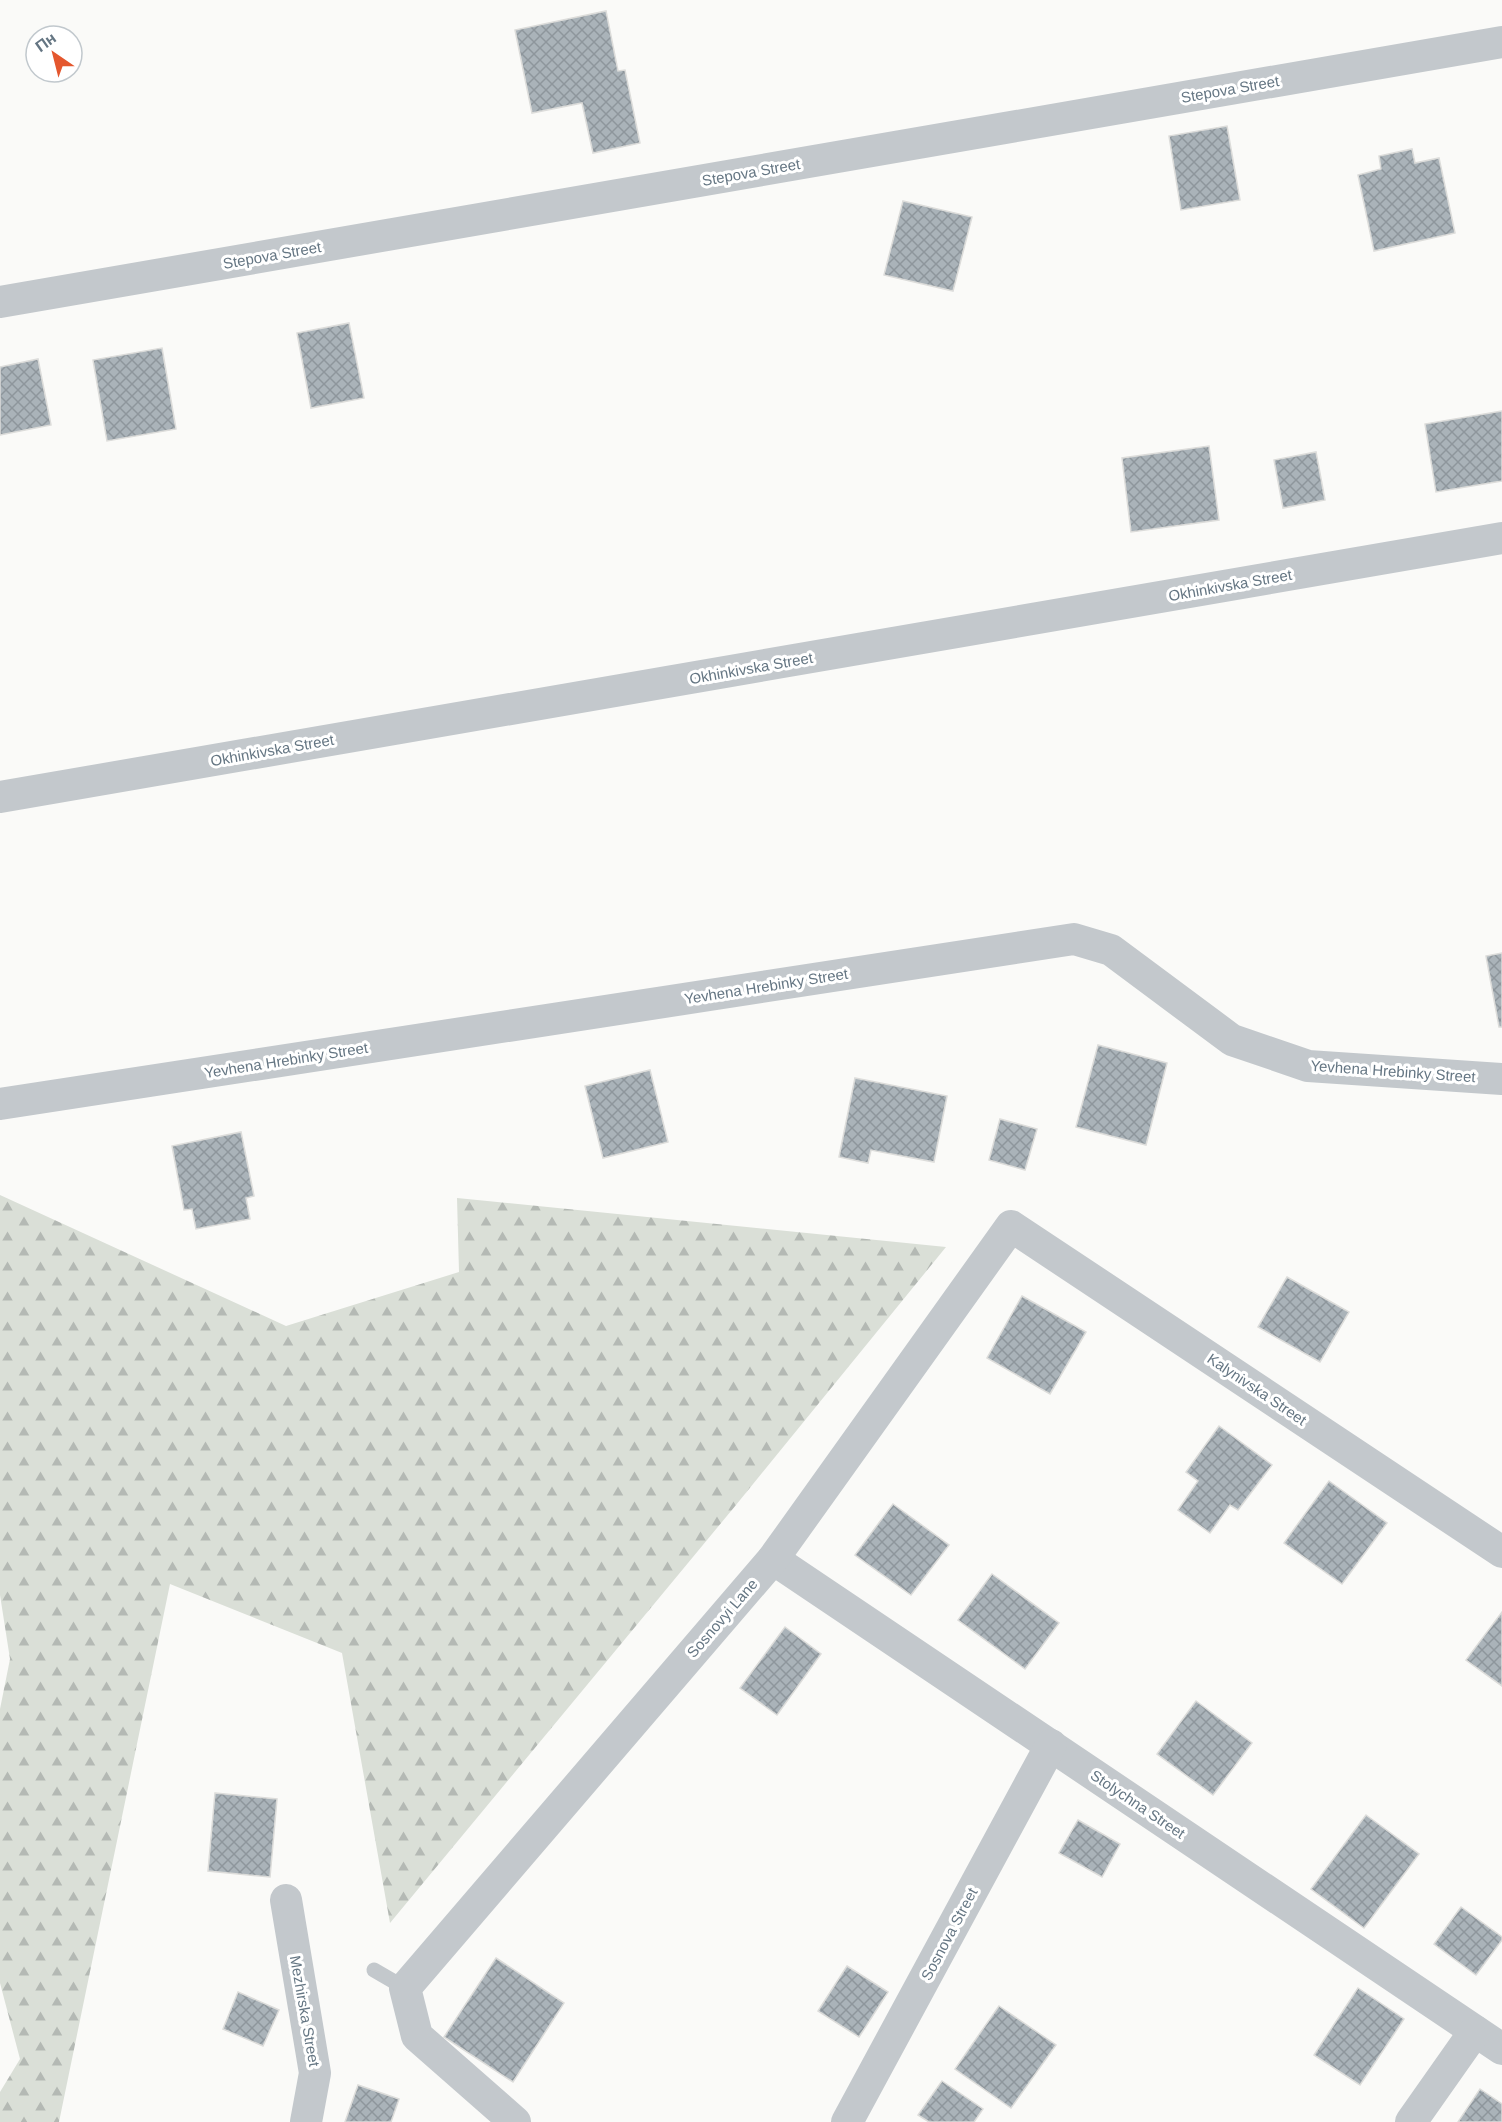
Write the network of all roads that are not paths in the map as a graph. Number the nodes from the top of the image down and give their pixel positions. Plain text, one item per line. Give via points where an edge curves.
1 (1502, 42) edge
2 (0, 302) edge
3 (1502, 538) edge
4 (0, 797) edge
5 (1502, 1079) edge
6 (0, 1104) edge
7 (1011, 1226) joint
8 (1502, 1552) edge
9 (773, 1559) junction
10 (1051, 1745) junction
11 (286, 1900) dead end
12 (374, 1970) dead end
13 (405, 1988) junction
14 (1475, 2031) junction
15 (1502, 2049) edge
16 (306, 2122) edge
17 (515, 2122) edge
18 (847, 2122) edge
19 (1411, 2122) edge

1 - 2 street, Stepova Street
3 - 4 street, Okhinkivska Street
5 - 6 street, Yevhena Hrebinky Street via 1308,1066 1232,1040 1111,950 1074,939
7 - 8 street, Kalynivska Street
7 - 9 street, Sosnovyi Lane
9 - 10 street, Stolychna Street
9 - 13 street, Sosnovyi Lane
10 - 14 street, Stolychna Street
10 - 18 street, Sosnova Street
11 - 16 street, Mezhirska Street via 315,2073
12 - 13 lane
13 - 17 street via 417,2036
14 - 15 street, Stolychna Street
14 - 19 street

